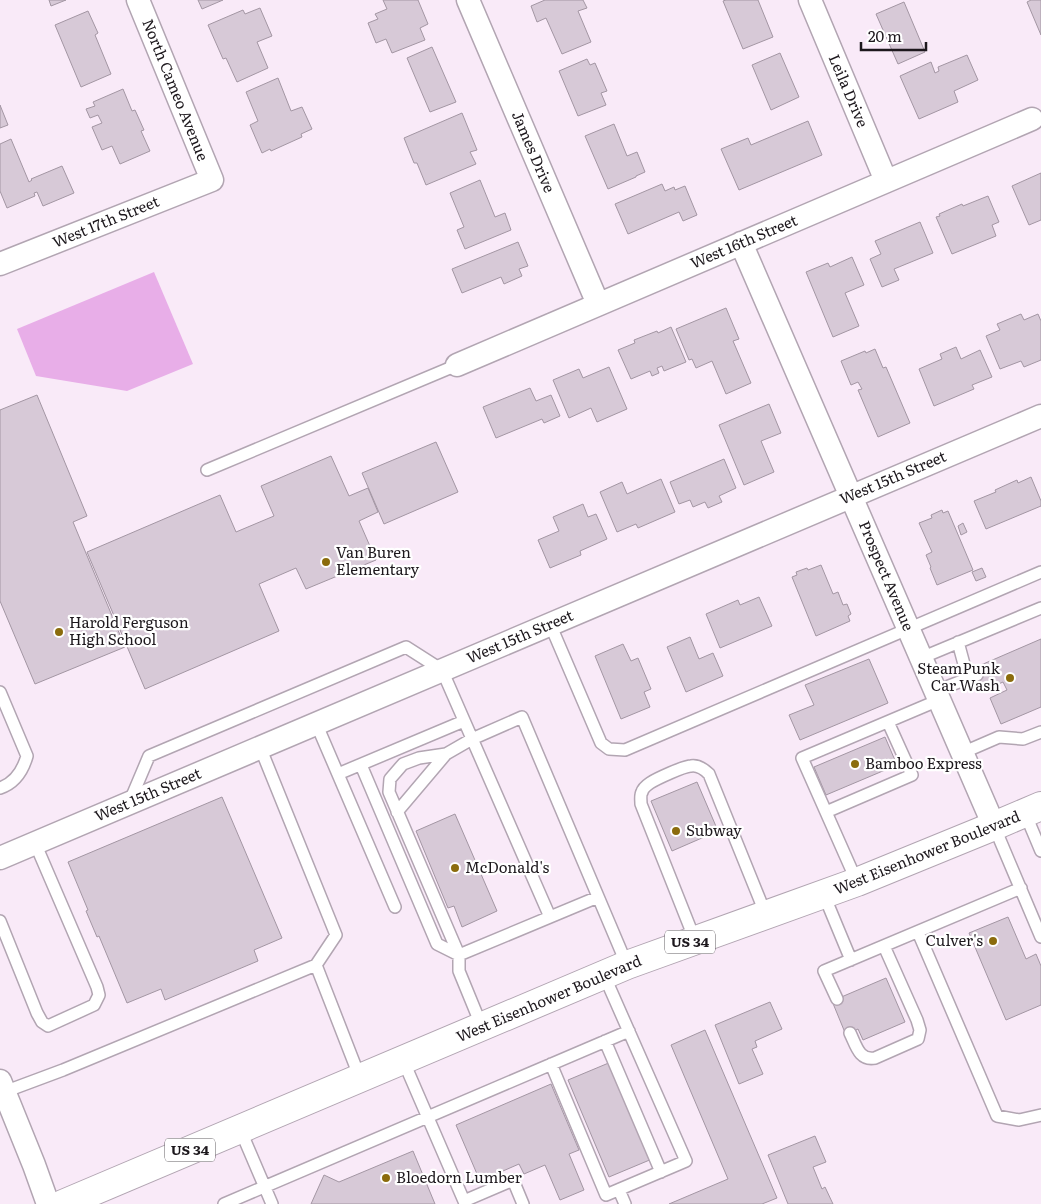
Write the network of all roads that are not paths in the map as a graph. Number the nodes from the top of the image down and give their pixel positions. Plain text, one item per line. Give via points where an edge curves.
1 (138, 0) edge
2 (468, 0) edge
3 (810, 0) edge
4 (1032, 119) dead end
5 (212, 180) joint
6 (886, 181) junction
7 (741, 243) junction
8 (0, 264) edge
9 (598, 304) junction
10 (457, 365) joint
11 (1041, 416) edge
12 (207, 470) dead end
13 (851, 496) junction
14 (1041, 572) edge
15 (1041, 608) edge
16 (550, 624) junction
17 (909, 629) junction
18 (958, 642) junction
19 (921, 658) junction
20 (442, 670) junction
21 (0, 692) edge
22 (938, 696) junction
23 (464, 721) junction
24 (888, 722) junction
25 (316, 723) junction
26 (1041, 732) edge
27 (472, 738) junction
28 (260, 747) junction
29 (962, 753) junction
30 (446, 754) junction
31 (360, 765) junction
32 (338, 774) junction
33 (0, 788) edge
34 (130, 803) junction
35 (1033, 810) edge
36 (397, 812) junction
37 (826, 812) junction
38 (994, 826) junction
39 (35, 843) junction
40 (1041, 851) edge
41 (0, 858) edge
42 (857, 882) junction
43 (1021, 888) junction
44 (824, 895) junction
45 (598, 897) junction
46 (395, 907) dead end
47 (766, 915) junction
48 (550, 918) junction
49 (0, 922) edge
50 (918, 932) junction
51 (1041, 937) edge
52 (695, 940) junction
53 (884, 946) junction
54 (460, 955) junction
55 (852, 960) junction
56 (316, 965) junction
57 (616, 970) junction
58 (837, 999) dead end
59 (482, 1027) junction
60 (629, 1031) junction
61 (850, 1033) dead end
62 (605, 1041) junction
63 (403, 1060) junction
64 (551, 1064) junction
65 (360, 1078) junction
66 (2, 1086) edge
67 (1041, 1116) edge
68 (428, 1117) junction
69 (240, 1129) junction
70 (661, 1172) junction
71 (265, 1187) junction
72 (619, 1190) junction
73 (48, 1204) edge
74 (63, 1204) edge
75 (224, 1204) edge
76 (272, 1204) edge
77 (523, 1204) edge
78 (625, 1204) edge

1 - 5 street, North Cameo Avenue
2 - 9 street, James Drive
3 - 6 street, Leila Drive
4 - 6 street, West 16th Street
5 - 8 street, West 17th Street
6 - 7 street, West 16th Street
7 - 9 street, West 16th Street
7 - 13 street, Prospect Avenue
9 - 10 street, West 16th Street
10 - 12 lane
11 - 13 street, West 15th Street
13 - 16 street, West 15th Street
13 - 17 street, Prospect Avenue
14 - 17 lane
15 - 18 lane
16 - 17 lane via 601,743 609,749 625,750
16 - 20 street, West 15th Street
17 - 19 street, Prospect Avenue
18 - 19 lane
18 - 22 lane via 973,677
19 - 22 street, Prospect Avenue
20 - 23 lane
20 - 25 street, West 15th Street
20 - 34 lane via 406,647 149,756
21 - 33 lane via 27,756 12,782
22 - 24 lane
22 - 29 street, Prospect Avenue
23 - 27 lane
23 - 31 lane
24 - 37 lane via 912,775
24 - 37 lane via 802,758
25 - 28 street, West 15th Street
25 - 32 lane
26 - 29 lane via 1023,739 1000,737
27 - 30 lane
27 - 45 lane via 522,717
27 - 48 lane
28 - 34 street, West 15th Street
28 - 56 lane via 336,935
29 - 38 street, Prospect Avenue
30 - 36 lane
30 - 36 lane via 403,764 390,779 389,792
31 - 32 lane
31 - 54 lane via 437,944
32 - 46 lane
34 - 39 street, West 15th Street
35 - 38 highway, West Eisenhower Boulevard / US 34
35 - 40 lane
36 - 54 lane
37 - 42 lane
38 - 42 highway, West Eisenhower Boulevard / US 34
38 - 43 lane
39 - 41 street, West 15th Street
39 - 49 lane via 98,987 99,995 94,1005 48,1026 42,1022
42 - 44 highway, West Eisenhower Boulevard / US 34
43 - 50 lane
43 - 51 lane
44 - 47 highway, West Eisenhower Boulevard / US 34
44 - 55 lane
45 - 48 lane
45 - 57 lane
47 - 52 highway, West Eisenhower Boulevard / US 34
47 - 52 lane via 709,774 699,767 684,768 651,782 641,797
48 - 54 lane
50 - 53 lane
50 - 67 lane via 997,1116 1019,1120
52 - 57 highway, West Eisenhower Boulevard / US 34
53 - 55 lane
53 - 61 lane via 918,1020 918,1039 868,1060
54 - 59 lane via 459,971
55 - 58 lane via 824,971
56 - 65 lane
56 - 66 lane via 63,1070
57 - 59 highway, West Eisenhower Boulevard / US 34
57 - 60 lane
59 - 63 highway, West Eisenhower Boulevard / US 34
60 - 62 lane
60 - 70 lane via 686,1161
62 - 64 lane
62 - 70 lane
63 - 65 highway, West Eisenhower Boulevard / US 34
63 - 68 lane
64 - 68 lane
64 - 72 lane via 606,1195
65 - 69 highway, West Eisenhower Boulevard / US 34
66 - 73 street
68 - 71 lane
68 - 77 lane via 464,1201 514,1180
69 - 71 lane
69 - 74 highway, West Eisenhower Boulevard / US 34
70 - 72 lane
71 - 75 lane
71 - 76 lane
72 - 78 lane

